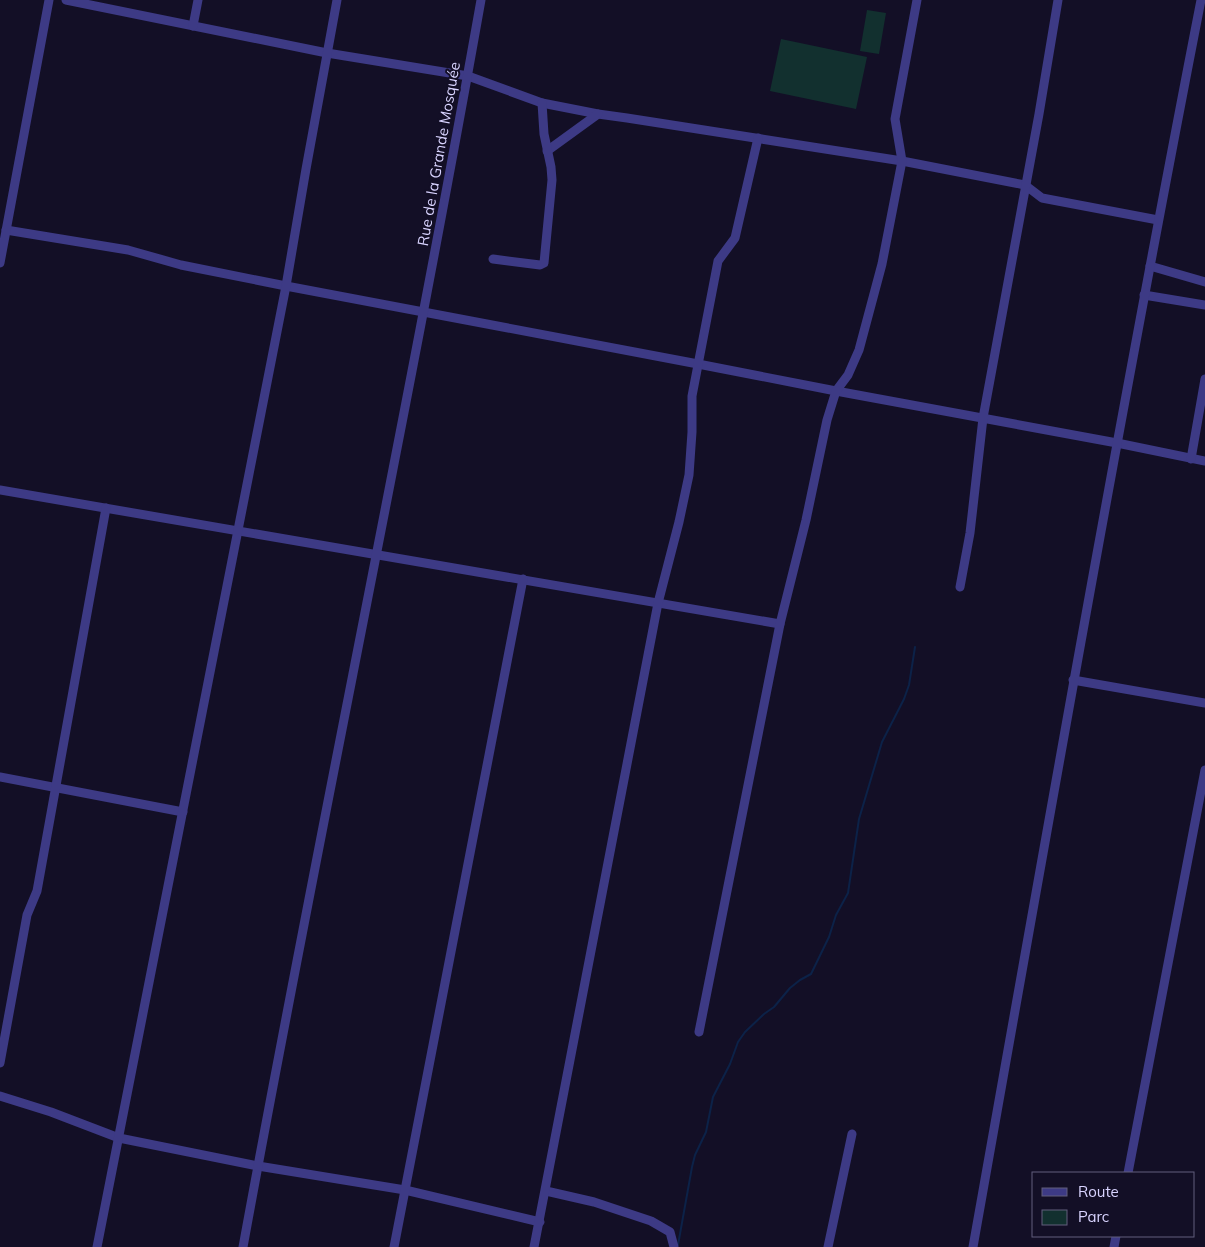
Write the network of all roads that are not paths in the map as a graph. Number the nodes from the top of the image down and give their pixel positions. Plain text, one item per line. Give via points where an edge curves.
1 (49, 0) edge
2 (66, 0) edge
3 (198, 0) edge
4 (337, 0) edge
5 (482, 0) edge
6 (917, 0) edge
7 (1058, 0) edge
8 (1201, 0) edge
9 (193, 26) junction
10 (327, 53) junction
11 (468, 76) junction
12 (542, 103) junction
13 (598, 114) junction
14 (758, 138) junction
15 (547, 151) junction
16 (902, 161) junction
17 (1025, 185) junction
18 (1158, 220) junction
19 (6, 230) junction
20 (493, 259) dead end
21 (0, 263) edge
22 (1150, 266) junction
23 (1205, 282) edge
24 (286, 286) junction
25 (1144, 295) junction
26 (1205, 305) edge
27 (424, 312) junction
28 (698, 364) junction
29 (1205, 379) edge
30 (836, 391) junction
31 (983, 418) junction
32 (1117, 443) junction
33 (1191, 459) junction
34 (1205, 461) edge
35 (0, 490) edge
36 (106, 508) junction
37 (238, 530) junction
38 (377, 554) junction
39 (522, 579) junction
40 (960, 587) dead end
41 (658, 603) junction
42 (780, 624) junction
43 (1073, 680) junction
44 (1205, 703) edge
45 (1205, 770) edge
46 (0, 777) edge
47 (56, 788) junction
48 (182, 812) junction
49 (699, 1032) dead end
50 (0, 1063) edge
51 (0, 1096) edge
52 (852, 1134) dead end
53 (118, 1138) junction
54 (258, 1166) junction
55 (1128, 1172) edge
56 (405, 1190) junction
57 (546, 1191) junction
58 (540, 1222) junction
59 (97, 1247) edge
60 (243, 1247) edge
61 (394, 1247) edge
62 (534, 1247) edge
63 (674, 1247) edge
64 (828, 1247) edge
65 (973, 1247) edge

1 - 19 street
2 - 9 street
3 - 9 street
4 - 10 street
5 - 11 street, Rue de la Grande Mosquée
6 - 16 street via 895,120
7 - 17 street
8 - 18 street
9 - 10 street
10 - 11 street
10 - 24 street
11 - 12 street
11 - 27 street, Rue de la Grande Mosquée
12 - 13 street
12 - 15 street
13 - 14 street
13 - 15 street
14 - 16 street
14 - 28 street via 735,238 718,261
15 - 20 street via 552,180 544,263
16 - 17 street
16 - 30 street via 882,264 859,350 848,375
17 - 18 street via 1042,198
17 - 31 street
18 - 22 street
19 - 21 street
19 - 24 street via 128,250 181,265
22 - 23 street
22 - 25 street
24 - 27 street
24 - 37 street
25 - 26 street
25 - 32 street
27 - 28 street
27 - 38 street, Rue de la Grande Mosquée
28 - 30 street
28 - 41 street via 692,396 689,475
29 - 33 street
30 - 31 street
30 - 42 street
31 - 32 street
31 - 40 street via 970,533
32 - 33 street
32 - 43 street
33 - 34 street
35 - 36 street
36 - 37 street
36 - 47 street
37 - 38 street
37 - 48 street
38 - 39 street
38 - 54 street, Rue de la Grande Mosquée
39 - 41 street
39 - 56 street
41 - 42 street
41 - 57 street
42 - 49 street
43 - 44 street
43 - 65 street
45 - 55 street
46 - 47 street
47 - 48 street
47 - 50 street via 37,891 27,915
48 - 53 street
51 - 53 street
52 - 64 street
53 - 54 street
53 - 59 street
54 - 56 street
54 - 60 street, Rue de la Grande Mosquée
56 - 58 street
56 - 61 street
57 - 58 street
57 - 63 street via 594,1202 651,1221 670,1232
58 - 62 street

